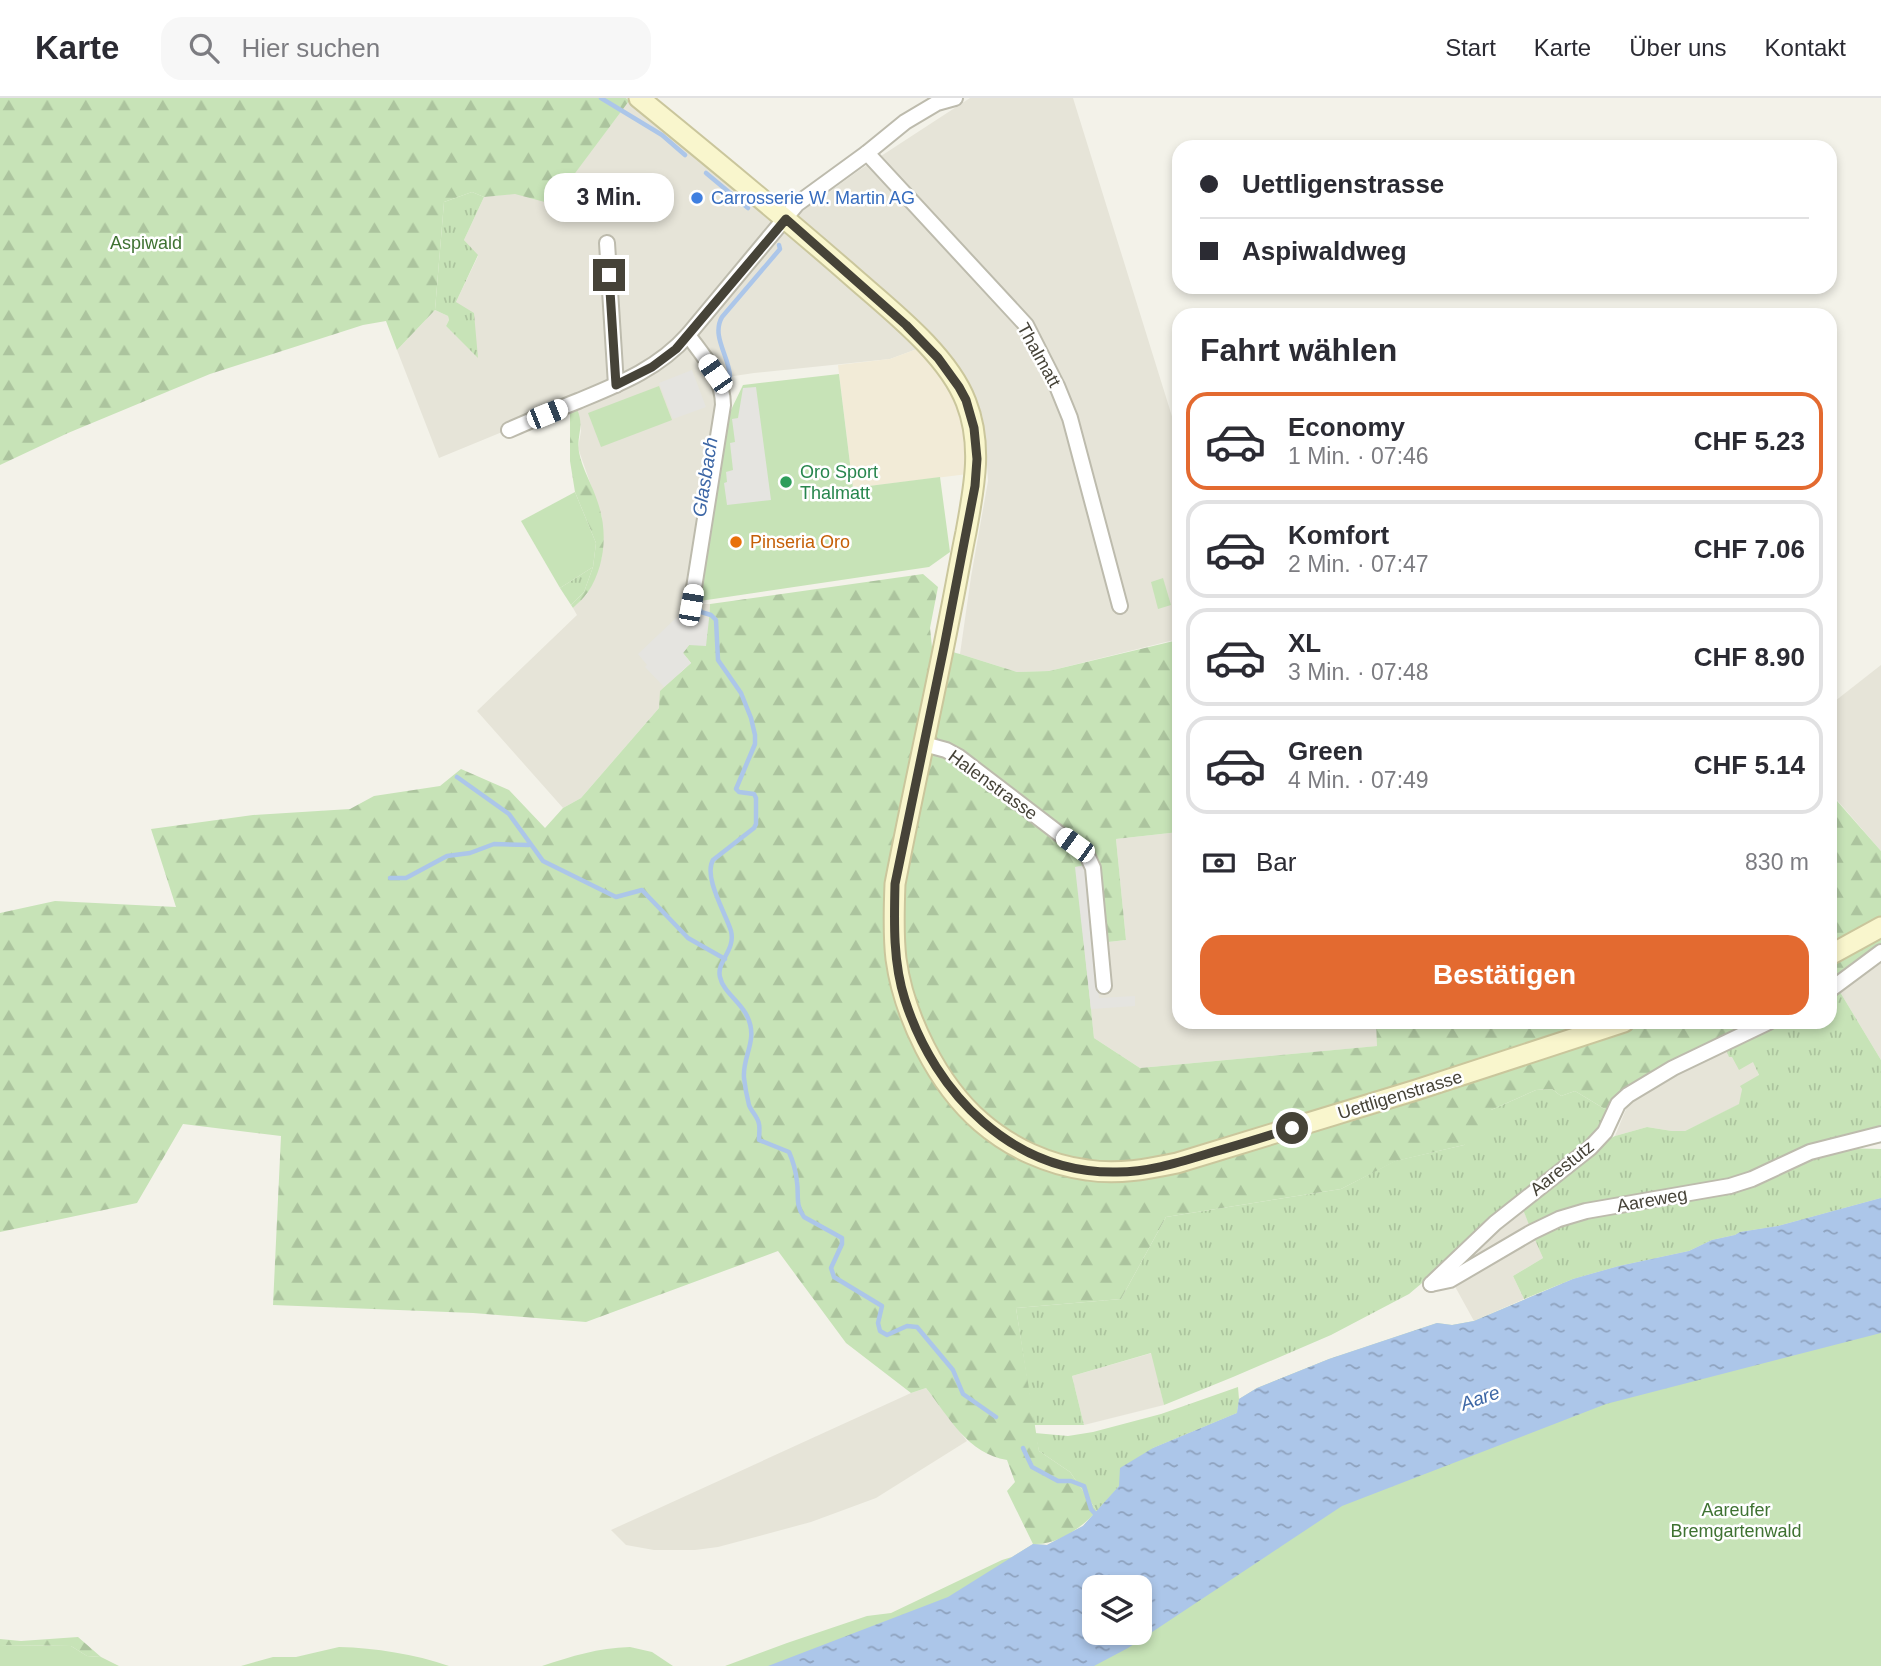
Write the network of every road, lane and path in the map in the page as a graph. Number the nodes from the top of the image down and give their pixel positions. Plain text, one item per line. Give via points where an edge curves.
1 (639, 98) edge
2 (955, 98) edge
3 (867, 153) junction
4 (786, 219) junction
5 (607, 243) dead end
6 (688, 335) junction
7 (616, 385) junction
8 (509, 429) dead end
9 (1120, 606) dead end
10 (690, 612) dead end
11 (924, 744) junction
12 (1881, 927) edge
13 (1837, 951) edge
14 (1881, 952) edge
15 (1837, 985) edge
16 (1104, 986) dead end
17 (1603, 1029) edge
18 (1754, 1029) edge
19 (1881, 1134) edge
20 (1431, 1284) joint

1 - 4 main road, Uettligenstrasse
2 - 3 street via 905,122
3 - 4 street via 797,204
3 - 9 street, Thalmatt via 1026,325 1070,418
4 - 6 street
4 - 11 main road, Uettligenstrasse via 930,349 953,376 970,413 976,443 975,486
5 - 7 street
6 - 7 street via 663,360
6 - 10 street via 719,379 723,395
7 - 8 street
11 - 16 street, Halenstrasse via 959,757 1090,858
11 - 17 main road, Uettligenstrasse via 895,884 896,959 904,999 953,1091 980,1121 1031,1154 1088,1170 1143,1170 1404,1094
12 - 13 main road
14 - 15 street
18 - 20 street, Aarestutz via 1628,1095 1590,1148 1495,1223
19 - 20 street, Aareweg via 1810,1153 1730,1186 1559,1219 1450,1280

